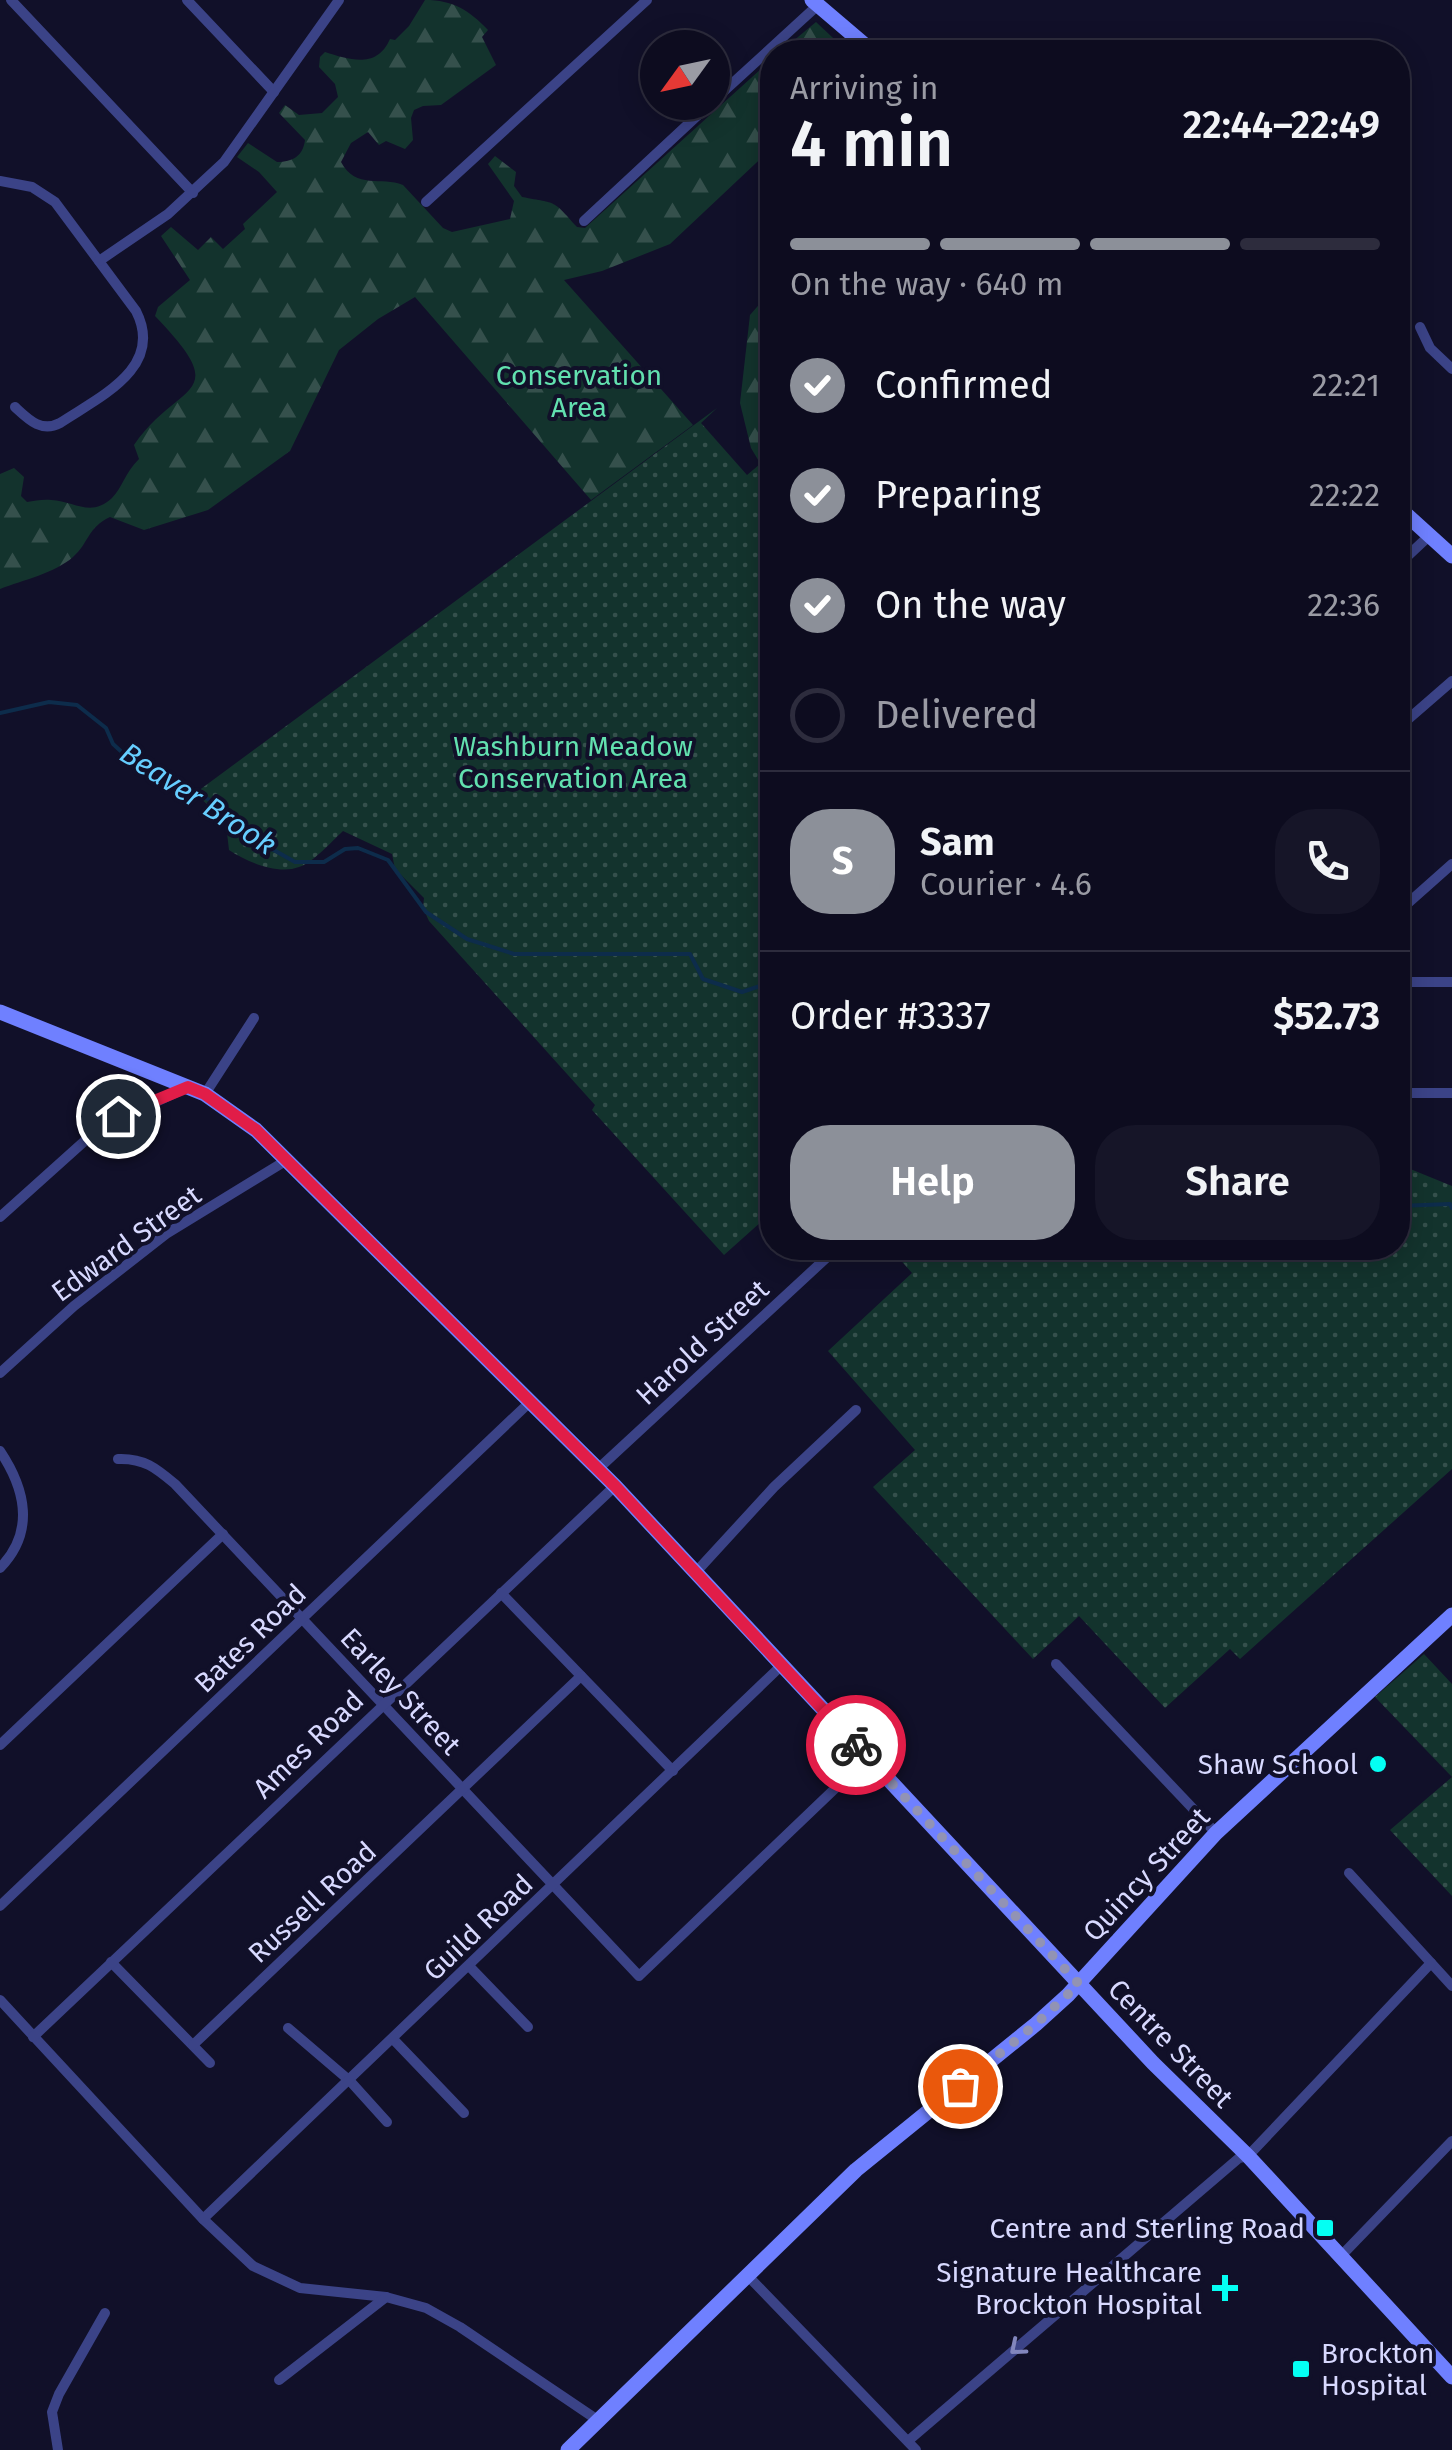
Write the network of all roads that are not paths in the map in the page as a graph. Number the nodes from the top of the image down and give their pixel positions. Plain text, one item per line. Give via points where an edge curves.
1 (11, 0) edge
2 (186, 0) edge
3 (339, 0) edge
4 (647, 0) edge
5 (815, 2) edge
6 (776, 40) edge
7 (859, 40) edge
8 (760, 55) edge
9 (730, 85) edge
10 (274, 92) junction
11 (693, 120) edge
12 (0, 181) edge
13 (193, 193) junction
14 (426, 202) dead end
15 (584, 221) dead end
16 (100, 261) junction
17 (1420, 327) dead end
18 (1452, 369) edge
19 (15, 407) dead end
20 (1410, 518) edge
21 (1430, 535) junction
22 (1410, 554) edge
23 (1452, 556) edge
24 (1452, 682) edge
25 (1410, 718) edge
26 (1452, 864) edge
27 (1410, 901) edge
28 (1410, 982) edge
29 (1452, 982) edge
30 (0, 1012) edge
31 (254, 1018) dead end
32 (188, 1087) junction
33 (1452, 1092) edge
34 (1410, 1093) edge
35 (205, 1094) junction
36 (287, 1160) junction
37 (0, 1217) edge
38 (824, 1260) edge
39 (0, 1373) edge
40 (530, 1402) junction
41 (856, 1410) dead end
42 (0, 1451) edge
43 (118, 1459) dead end
44 (598, 1469) junction
45 (615, 1486) junction
46 (223, 1534) junction
47 (0, 1568) edge
48 (696, 1572) junction
49 (501, 1593) junction
50 (1452, 1615) edge
51 (303, 1618) junction
52 (1056, 1664) dead end
53 (782, 1665) junction
54 (582, 1676) junction
55 (383, 1703) junction
56 (0, 1745) edge
57 (868, 1757) junction
58 (672, 1771) junction
59 (463, 1791) junction
60 (1216, 1834) junction
61 (1349, 1874) dead end
62 (553, 1887) junction
63 (0, 1906) edge
64 (111, 1962) junction
65 (1430, 1963) junction
66 (469, 1966) junction
67 (1079, 1984) junction
68 (1452, 1986) edge
69 (0, 2000) edge
70 (528, 2027) dead end
71 (288, 2028) dead end
72 (32, 2037) junction
73 (393, 2040) junction
74 (193, 2045) junction
75 (210, 2063) dead end
76 (350, 2080) junction
77 (464, 2113) dead end
78 (388, 2122) dead end
79 (1452, 2141) edge
80 (1248, 2156) junction
81 (204, 2219) junction
82 (1341, 2256) junction
83 (747, 2275) junction
84 (386, 2297) junction
85 (105, 2313) dead end
86 (1452, 2377) edge
87 (279, 2380) dead end
88 (599, 2421) junction
89 (912, 2446) edge
90 (58, 2450) edge
91 (568, 2450) edge

1 - 13 street
2 - 10 street
3 - 10 street
4 - 14 street
5 - 6 street
5 - 7 main road
8 - 9 street
10 - 13 street
11 - 15 street
12 - 16 street via 44,192
13 - 16 street
16 - 19 street via 141,321 140,360 120,382 52,427
17 - 18 street
20 - 21 main road
21 - 22 street
21 - 23 main road
24 - 25 street
26 - 27 street
28 - 29 street
30 - 32 main road, Centre Street
31 - 35 street
32 - 35 main road, Centre Street
32 - 37 street via 98,1128
33 - 34 street
35 - 36 main road, Centre Street
36 - 39 street, Edward Street via 166,1234
36 - 40 main road, Centre Street
38 - 44 street, Harold Street
40 - 44 main road, Centre Street
40 - 51 street, Bates Road
41 - 48 street
42 - 47 street via 24,1503 24,1529
43 - 46 street, Earley Street via 150,1463
44 - 45 main road, Centre Street
45 - 48 main road, Centre Street
45 - 49 street, Ames Road
46 - 51 street, Earley Street
46 - 56 street
48 - 53 main road, Centre Street
49 - 54 street
49 - 55 street, Ames Road
50 - 60 main road, Quincy Street
51 - 55 street, Earley Street
51 - 63 street, Bates Road
52 - 60 street
53 - 57 main road, Centre Street
53 - 58 street, Guild Road
54 - 58 street
54 - 59 street, Russell Road
55 - 59 street, Earley Street
55 - 64 street, Ames Road
57 - 62 street, Earley Street via 639,1976
57 - 67 main road, Centre Street
58 - 62 street, Guild Road
59 - 62 street, Earley Street
59 - 74 street, Russell Road
60 - 67 main road, Quincy Street
61 - 65 street
62 - 66 street, Guild Road
64 - 72 street, Ames Road
64 - 74 street
65 - 68 street
65 - 80 street
66 - 70 street
66 - 73 street, Guild Road
67 - 80 main road, Centre Street
67 - 83 main road, Quincy Street via 856,2170
69 - 72 street
71 - 76 street
72 - 81 street
73 - 76 street, Guild Road
73 - 77 street
74 - 75 street
76 - 78 street
76 - 81 street, Guild Road
79 - 82 street
80 - 82 main road, Centre Street
80 -> 89 street
81 - 84 street via 241,2256 284,2283
82 - 86 main road, Centre Street
83 - 88 main road, Quincy Street
83 - 89 street
84 - 87 street
84 - 88 street via 447,2319
85 - 90 street via 52,2412
88 - 91 main road, Quincy Street

